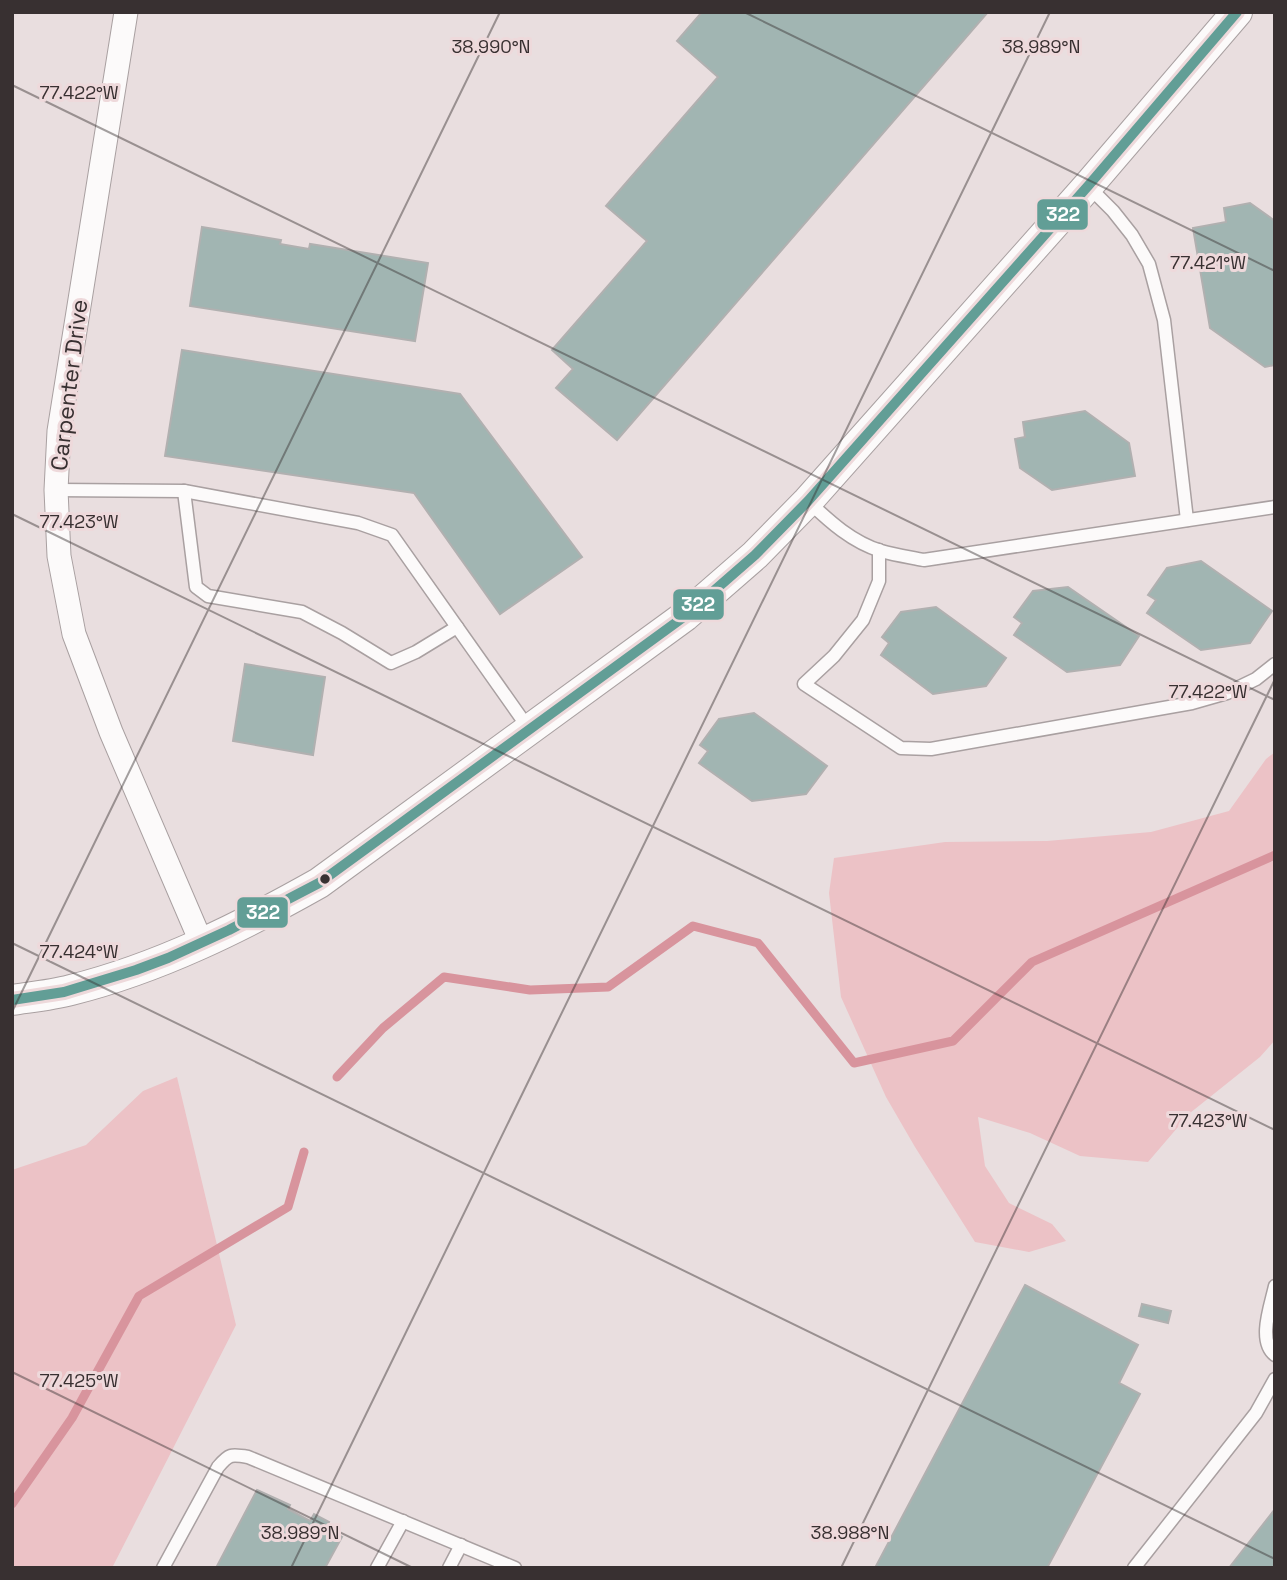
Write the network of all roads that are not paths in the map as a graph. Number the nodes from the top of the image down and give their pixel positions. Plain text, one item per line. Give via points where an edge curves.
1 (126, 12) edge
2 (1237, 12) edge
3 (1088, 186) junction
4 (56, 490) junction
5 (184, 491) junction
6 (808, 501) junction
7 (1275, 507) edge
8 (1186, 520) junction
9 (879, 550) junction
10 (457, 627) junction
11 (1275, 664) edge
12 (530, 729) junction
13 (202, 944) junction
14 (12, 1000) edge
15 (1275, 1286) edge
16 (1275, 1355) edge
17 (1275, 1379) edge
18 (403, 1521) junction
19 (461, 1545) junction
20 (163, 1568) edge
21 (377, 1568) edge
22 (449, 1568) edge
23 (515, 1568) edge
24 (1135, 1568) edge

1 - 4 street, Carpenter Drive via 59,431
2 - 3 street
3 - 6 street
3 - 8 lane via 1119,219 1149,264 1164,320
4 - 5 lane
4 - 13 street, Carpenter Drive via 59,556 74,634
5 - 10 lane via 358,523 392,535
5 - 10 lane via 196,587 208,596 302,612 391,663
6 - 9 lane via 853,538
6 - 12 street via 688,614
7 - 8 lane
8 - 9 lane via 924,561
9 - 11 lane via 879,581 863,620 804,684 901,748 931,749 1192,703 1227,693
10 - 12 lane
12 - 13 street via 319,883
13 - 14 street via 83,986
15 - 16 lane via 1265,1336
17 - 24 lane via 1256,1413
18 - 19 lane
18 - 20 lane via 234,1454 218,1468
18 - 21 lane
19 - 22 lane
19 - 23 lane

